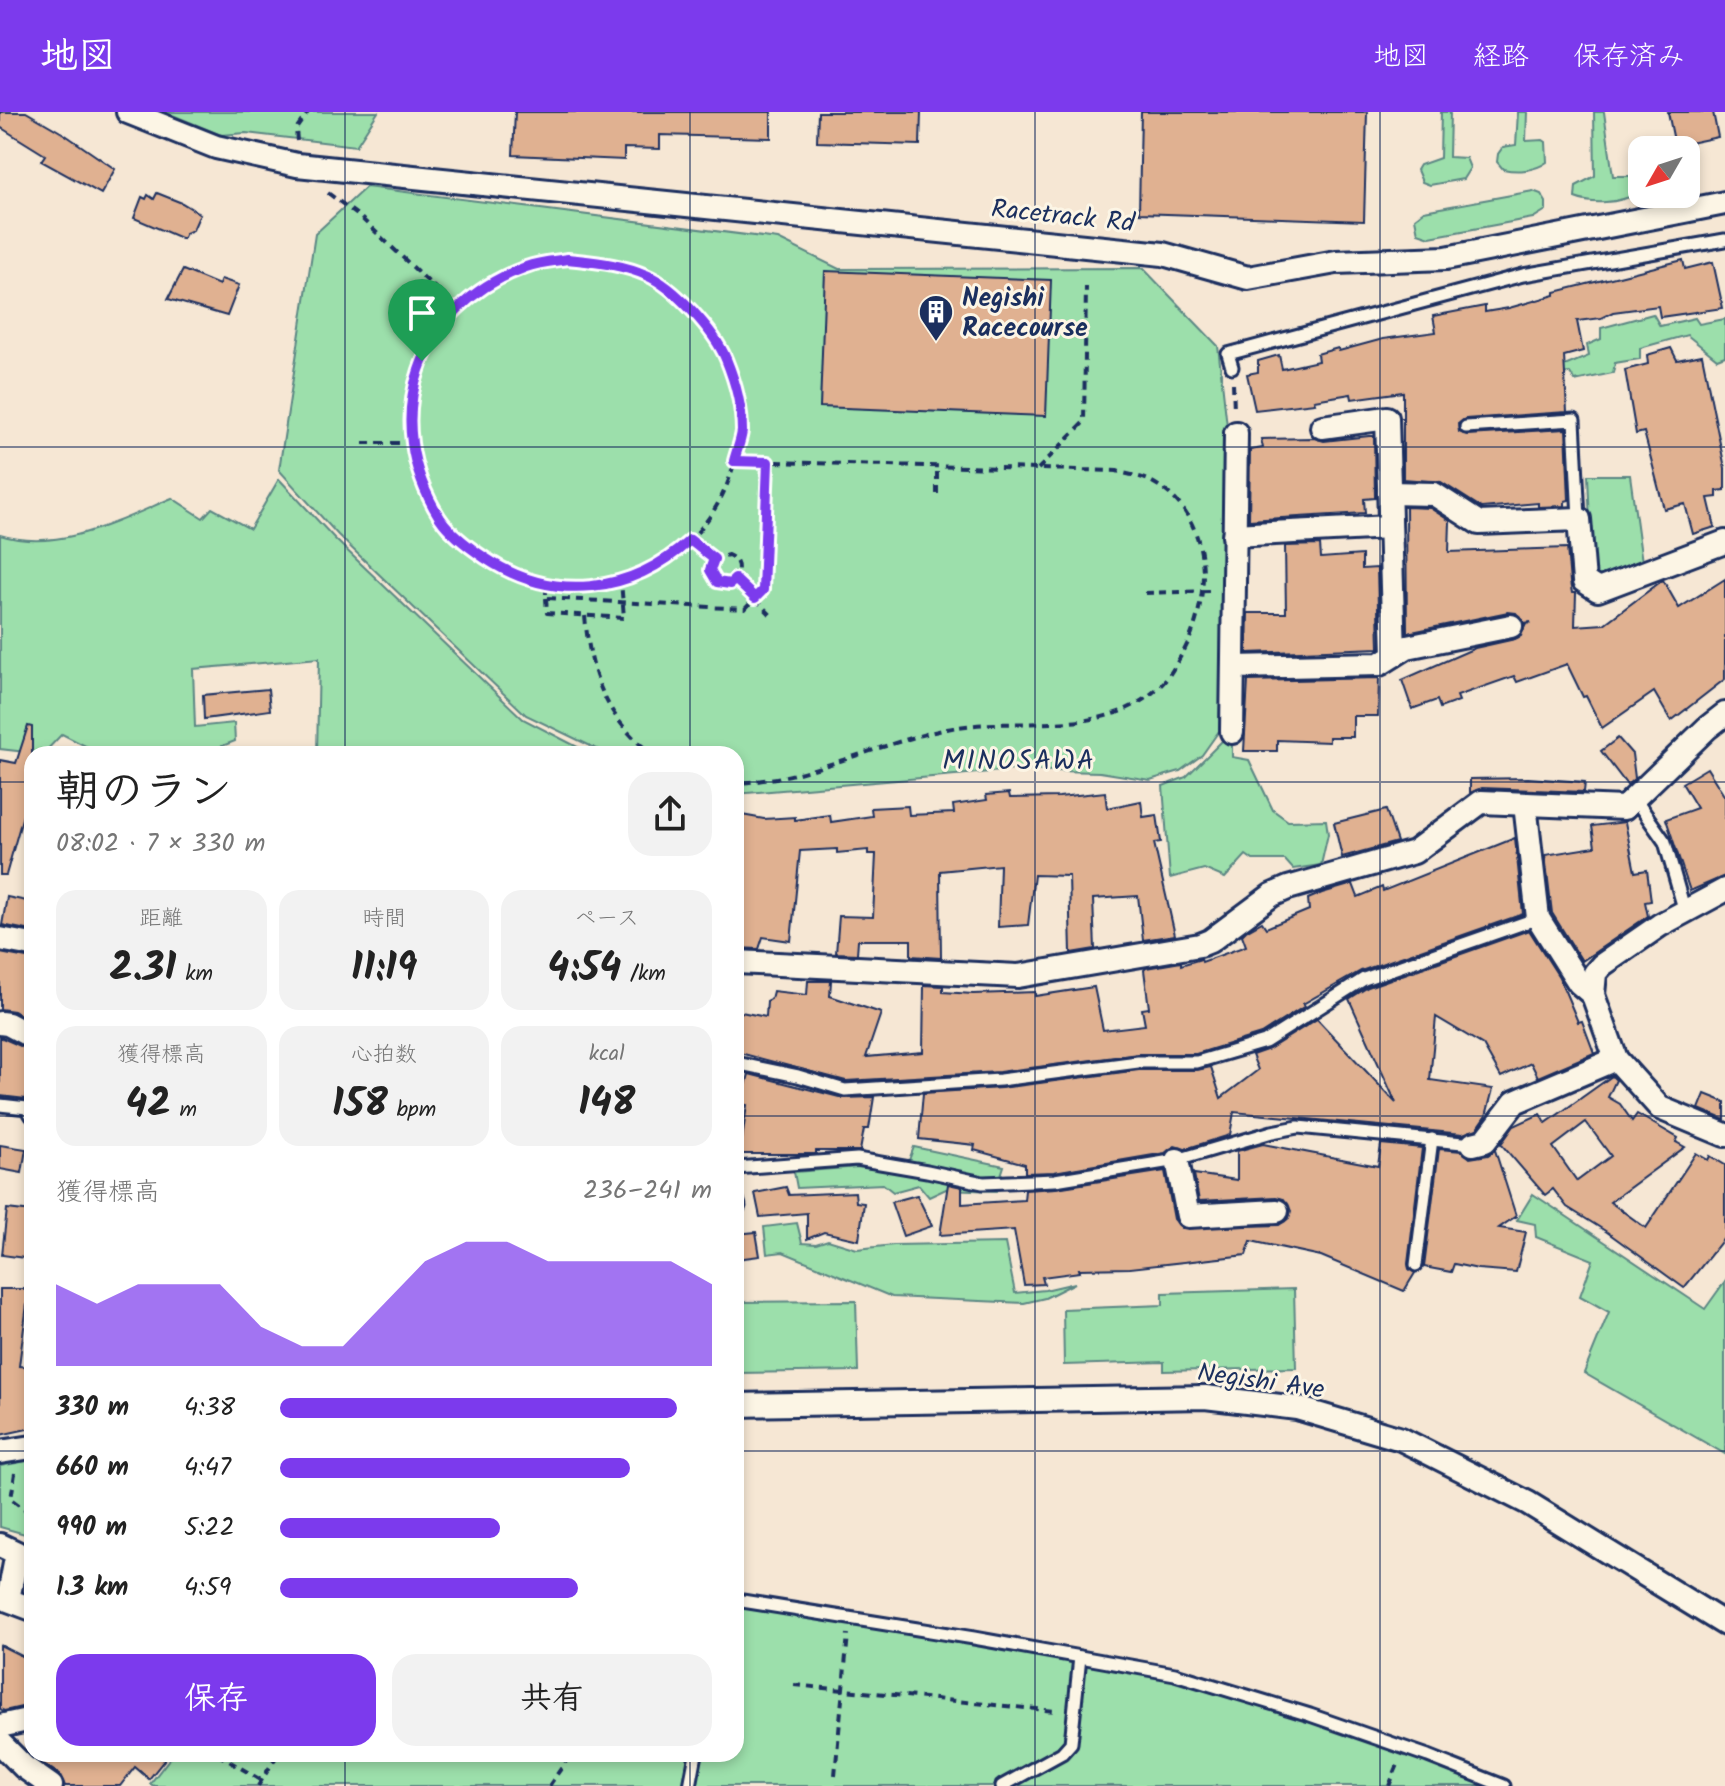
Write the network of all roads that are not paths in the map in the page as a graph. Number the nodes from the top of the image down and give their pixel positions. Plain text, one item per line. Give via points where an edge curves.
1 (128, 112) edge
2 (1725, 203) edge
3 (1725, 240) edge
4 (1232, 367) road end
5 (1322, 427) dead end
6 (1466, 427) dead end
7 (1236, 433) road end
8 (1389, 493) junction
9 (1579, 519) junction
10 (1390, 527) junction
11 (1234, 535) junction
12 (1725, 542) edge
13 (1511, 626) dead end
14 (1394, 655) junction
15 (1233, 667) junction
16 (1725, 714) edge
17 (1232, 732) dead end
18 (1634, 798) junction
19 (1525, 804) junction
20 (1725, 890) edge
21 (1685, 912) junction
22 (1538, 918) junction
23 (0, 939) edge
24 (24, 944) edge
25 (744, 962) edge
26 (1593, 995) junction
27 (0, 1023) edge
28 (24, 1033) edge
29 (1616, 1059) junction
30 (744, 1065) edge
31 (0, 1105) edge
32 (24, 1108) edge
33 (1725, 1135) edge
34 (1432, 1139) junction
35 (1473, 1144) joint
36 (1177, 1160) junction
37 (744, 1167) edge
38 (1277, 1211) dead end
39 (1416, 1265) dead end
40 (744, 1405) edge
41 (0, 1545) edge
42 (744, 1601) edge
43 (24, 1606) edge
44 (1725, 1624) edge
45 (1080, 1657) junction
46 (24, 1721) edge
47 (0, 1726) edge
48 (0, 1743) edge
49 (694, 1762) edge
50 (51, 1786) edge
51 (690, 1786) edge
52 (1002, 1786) edge
53 (1504, 1786) edge

1 - 2 street, Racetrack Rd via 216,147 297,165 1163,254 1248,278 1336,262 1446,258
3 - 4 lane via 1523,275 1228,354
5 - 8 street via 1387,418
6 - 9 lane via 1574,420
7 - 11 street
8 - 9 street via 1434,494 1479,523
8 - 10 street
9 - 12 street via 1584,581 1598,590
10 - 11 street
10 - 14 street
11 - 15 street
13 - 14 street via 1407,647
14 - 15 street via 1380,664
15 - 17 street
16 - 18 street
18 - 19 street via 1624,808
18 - 21 lane via 1665,842
19 - 22 street
19 - 25 street via 1481,802 1414,852 1288,888 1200,945 1018,976
20 - 21 street
21 - 26 street via 1602,965 1595,973
22 - 26 street via 1579,983
22 - 30 lane via 1364,979 1265,1042 1197,1062 1138,1062 1000,1080 845,1090
23 - 24 street
26 - 29 street
27 - 28 street
29 - 33 street via 1660,1108
29 - 35 street via 1515,1102 1485,1141
31 - 32 lane
34 - 35 lane
34 - 36 lane via 1298,1127
34 - 39 lane
36 - 37 lane via 1055,1180 983,1183 857,1159
36 - 38 street via 1188,1216
40 - 44 street, Negishi Ave via 1205,1397 1297,1408 1416,1446 1528,1503
41 - 43 street via 17,1553 8,1600
42 - 45 lane
45 - 52 lane via 1071,1743
45 - 53 lane via 1175,1674 1261,1699
46 - 47 street
48 - 50 street
49 - 51 lane

